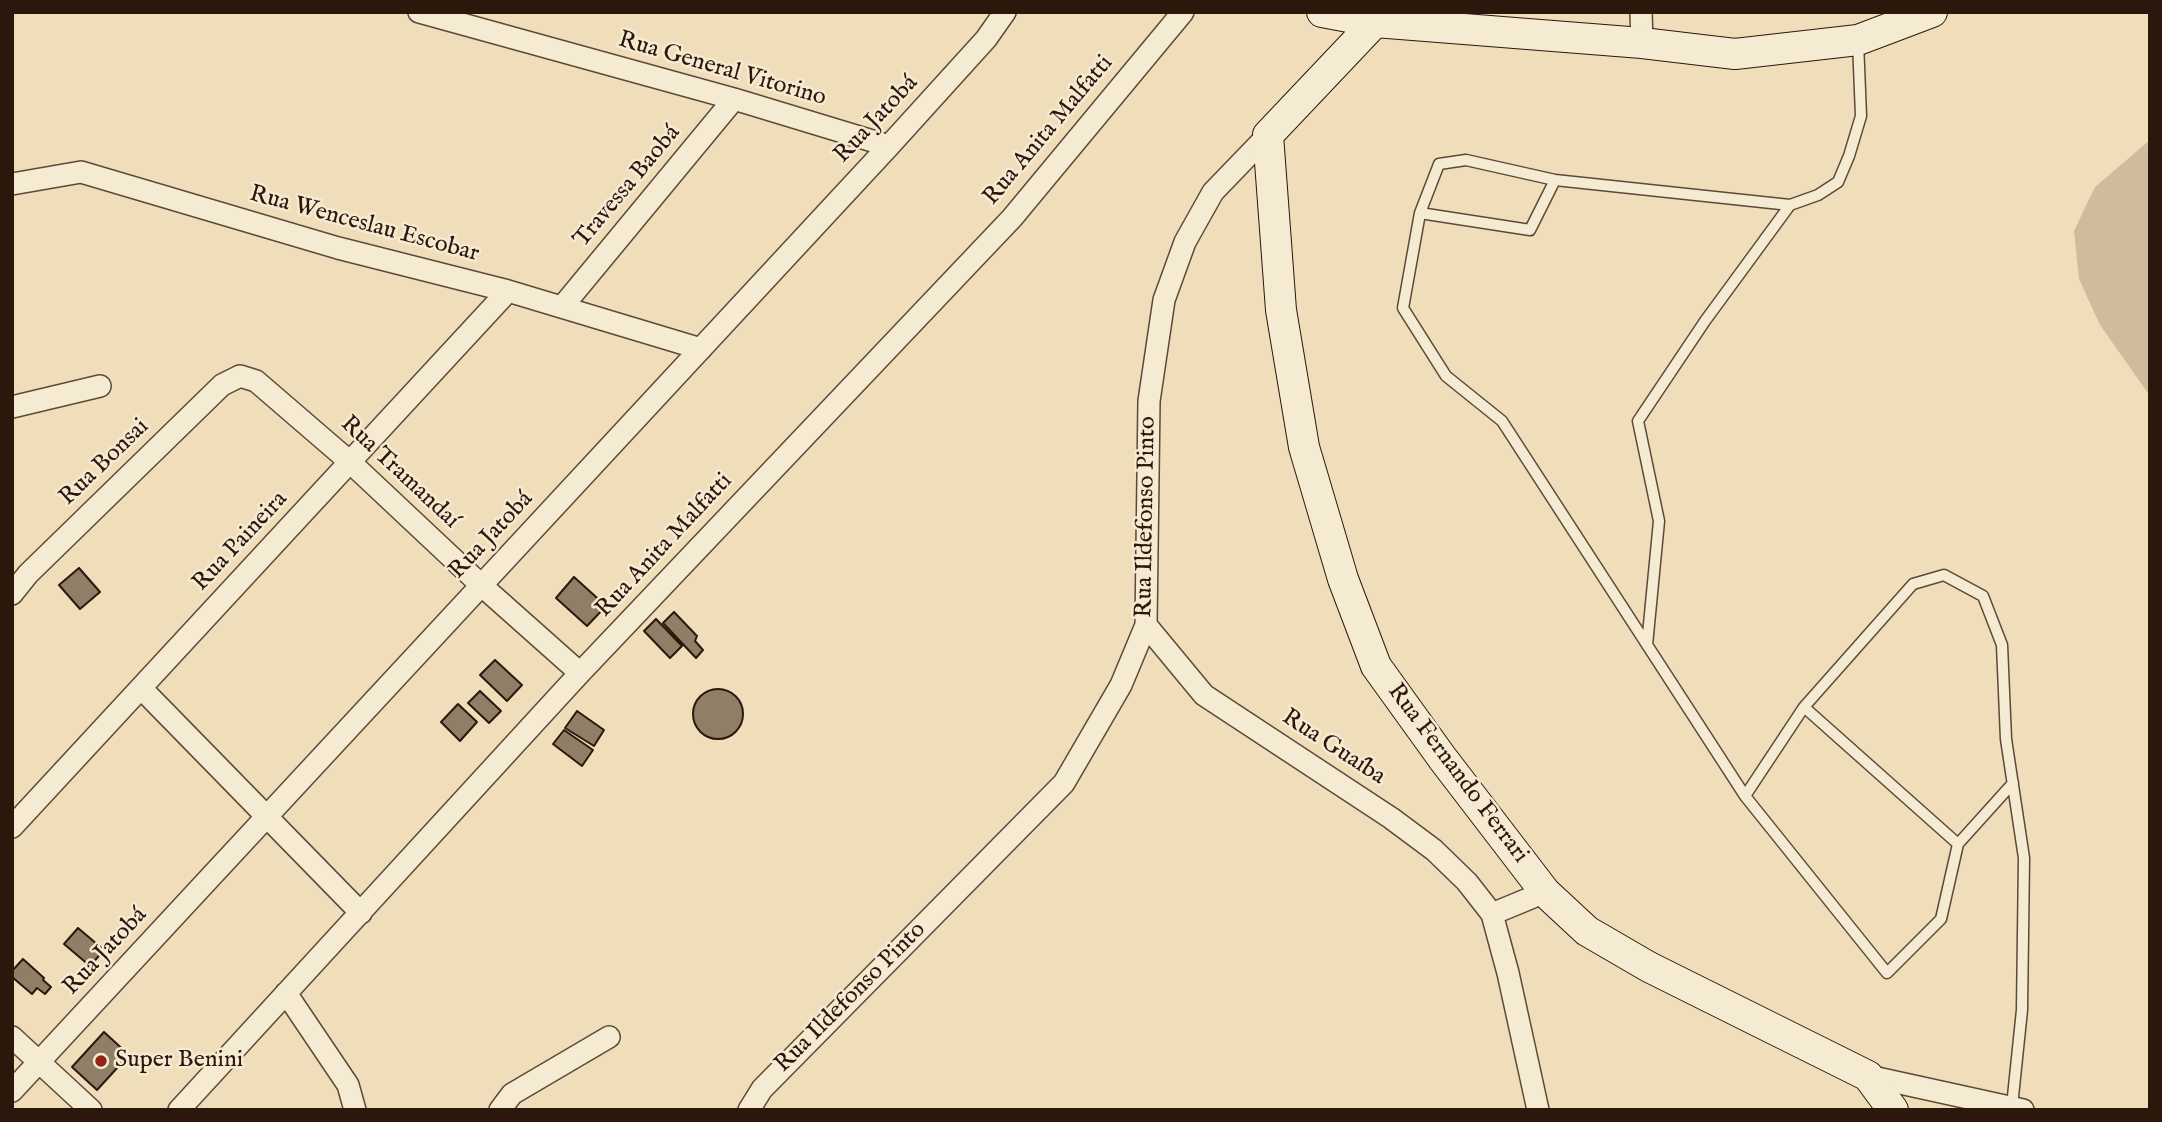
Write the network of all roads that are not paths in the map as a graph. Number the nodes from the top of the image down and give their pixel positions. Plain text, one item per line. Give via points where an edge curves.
1 (419, 12) edge
2 (1005, 12) edge
3 (1182, 12) edge
4 (1322, 12) edge
5 (1641, 12) edge
6 (1932, 12) edge
7 (1375, 22) junction
8 (1858, 40) junction
9 (1642, 43) junction
10 (734, 99) junction
11 (1268, 135) junction
12 (889, 146) junction
13 (1555, 180) junction
14 (12, 184) edge
15 (1790, 205) junction
16 (1420, 214) junction
17 (508, 291) junction
18 (562, 307) junction
19 (701, 349) junction
20 (240, 376) joint
21 (100, 386) dead end
22 (12, 407) edge
23 (350, 462) junction
24 (20, 578) edge
25 (481, 585) junction
26 (12, 594) edge
27 (1146, 625) junction
28 (1647, 645) junction
29 (580, 673) junction
30 (141, 688) junction
31 (1804, 707) junction
32 (2013, 783) junction
33 (1745, 796) junction
34 (268, 817) junction
35 (12, 827) edge
36 (1958, 844) junction
37 (1545, 892) junction
38 (361, 913) junction
39 (1492, 914) junction
40 (286, 993) junction
41 (12, 1037) edge
42 (609, 1037) dead end
43 (39, 1062) junction
44 (1868, 1076) junction
45 (12, 1091) edge
46 (2017, 1108) edge
47 (91, 1110) edge
48 (179, 1110) edge
49 (355, 1110) edge
50 (500, 1110) edge
51 (749, 1110) edge
52 (1538, 1110) edge
53 (1893, 1110) edge

1 - 10 street, Rua General Vitorino
2 - 12 street, Rua Jatobá
3 - 29 street, Rua Anita Malfatti via 1012,218
4 - 7 main road
5 - 9 street
6 - 8 main road
7 - 9 main road
7 - 11 main road, Rua Ildefonso Pinto
8 - 9 main road via 1735,54
8 - 15 lane via 1861,116 1849,156 1838,182
10 - 12 street, Rua General Vitorino
10 - 18 street, Travessa Baobá
11 - 27 street, Rua Ildefonso Pinto via 1213,192 1185,242 1164,300 1149,401
11 - 37 main road, Rua Fernando Ferrari via 1281,310 1304,447 1343,579 1376,666
12 - 19 street, Rua Jatobá
13 - 15 lane
13 - 16 lane via 1530,230
13 - 16 lane via 1466,160 1439,164
14 - 17 street, Rua Wenceslau Escobar via 81,172 338,248
15 - 28 lane via 1638,421 1659,521
16 - 28 lane via 1404,308 1446,376 1502,421
17 - 18 street, Rua Wenceslau Escobar
17 - 23 street, Rua Paineira
18 - 19 street, Rua Wenceslau Escobar
19 - 25 street, Rua Jatobá
20 - 23 street, Rua Tramandaí via 256,381
20 - 24 street, Rua Bonsai via 222,385
21 - 22 street
23 - 25 street, Rua Tramandaí
23 - 30 street, Rua Paineira
24 - 26 street, Rua Bonsai
25 - 29 street, Rua Tramandaí
25 - 34 street, Rua Jatobá
27 - 39 street, Rua Guaíba via 1204,695 1434,850 1468,881
27 - 51 street, Rua Ildefonso Pinto via 1121,685 1064,783 762,1089
28 - 33 lane
29 - 38 street, Rua Anita Malfatti
30 - 34 street
30 - 35 street, Rua Paineira
31 - 32 lane via 1913,584 1944,575 1983,596 2002,645
31 - 33 lane
31 - 36 lane
32 - 36 lane
32 - 46 lane via 2024,858
33 - 36 lane via 1887,973 1941,919
34 - 38 street
34 - 43 street, Rua Jatobá
37 - 39 street
37 - 44 main road, Rua Fernando Ferrari via 1587,931 1649,967
38 - 40 street, Rua Anita Malfatti
39 - 52 street, Rua Guaíba
40 - 48 street, Rua Anita Malfatti
40 - 49 street via 348,1085
41 - 43 street
42 - 50 street via 512,1094
43 - 45 street, Rua Jatobá
43 - 47 street
44 - 46 street, Rua Fernando Ferrari
44 - 53 main road

